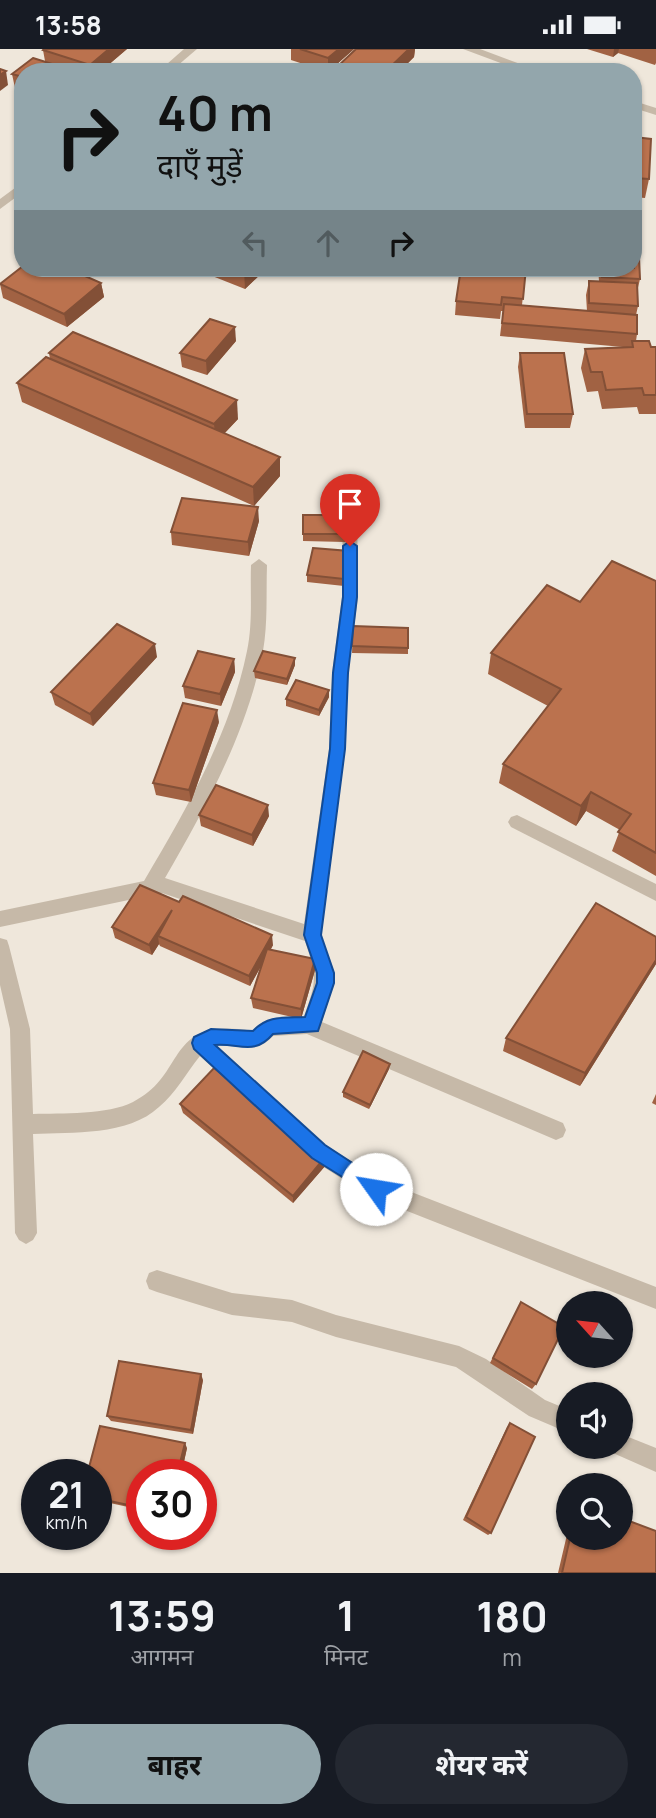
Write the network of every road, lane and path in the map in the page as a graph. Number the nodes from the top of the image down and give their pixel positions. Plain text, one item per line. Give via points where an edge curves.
1 (191, 49) edge
2 (469, 49) edge
3 (174, 63) edge
4 (510, 63) edge
5 (14, 193) edge
6 (0, 205) edge
7 (350, 496) dead end
8 (260, 565) dead end
9 (517, 822) dead end
10 (151, 886) junction
11 (656, 893) edge
12 (0, 919) edge
13 (312, 935) junction
14 (0, 946) edge
15 (311, 1025) junction
16 (200, 1043) junction
17 (21, 1125) junction
18 (556, 1130) dead end
19 (26, 1233) dead end
20 (157, 1281) dead end
21 (656, 1298) edge
22 (556, 1416) edge
23 (633, 1450) edge
24 (656, 1460) edge

1 - 3 street
2 - 4 street
5 - 6 street
7 - 13 street via 350,597 337,749
8 - 10 street via 255,648 244,693 217,762
9 - 11 street
10 - 12 street
10 - 13 street via 162,884
13 - 15 street via 325,983
14 - 17 street via 20,1029
15 - 16 street via 268,1027 253,1040 211,1037
15 - 18 street
16 - 17 street via 157,1097 139,1110 120,1116
16 - 21 street via 318,1152 376,1189
17 - 19 street
20 - 22 street via 232,1304 292,1311 459,1357
23 - 24 street

